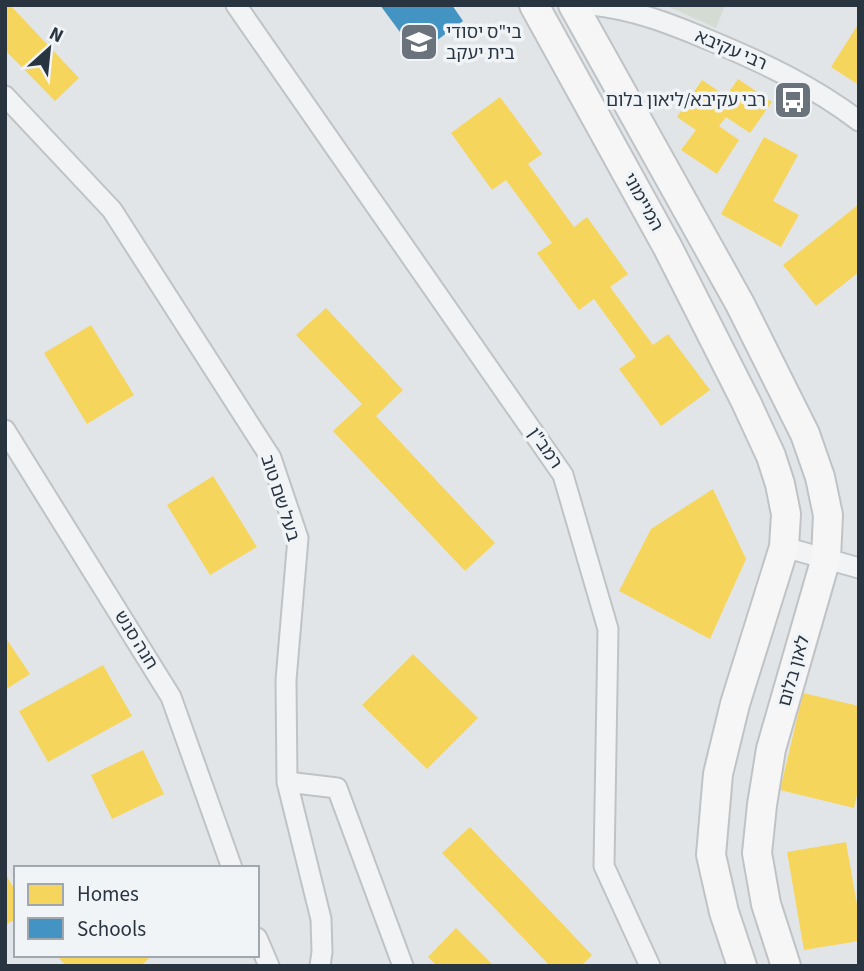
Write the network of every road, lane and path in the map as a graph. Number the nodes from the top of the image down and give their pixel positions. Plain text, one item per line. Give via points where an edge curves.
1 (236, 5) edge
2 (534, 5) edge
3 (573, 5) edge
4 (591, 5) edge
5 (5, 96) edge
6 (859, 121) edge
7 (780, 382) joint
8 (5, 430) edge
9 (784, 547) junction
10 (826, 558) junction
11 (859, 568) edge
12 (287, 782) junction
13 (231, 866) edge
14 (259, 943) edge
15 (269, 966) edge
16 (320, 966) edge
17 (403, 966) edge
18 (650, 966) edge
19 (742, 966) edge
20 (786, 966) edge

1 - 18 street, רמב"ן via 563,475 608,629 604,866
2 - 9 street, המיימוני via 668,248 771,456 786,514
3 - 7 street, המיימוני
4 - 6 street, רבי עקיבא via 646,16 759,60
5 - 12 street, בעל שם טוב via 112,210 271,458 298,538 286,680
7 - 10 street, לאון בלום via 820,477 828,515
8 - 13 street, חנה סנש via 171,696
9 - 10 street
9 - 19 street via 718,774 711,855
10 - 11 street
10 - 20 street, לאון בלום via 772,749 758,841 766,904
12 - 16 street, בעל שם טוב via 321,919
12 - 17 street via 337,788
14 - 15 street

